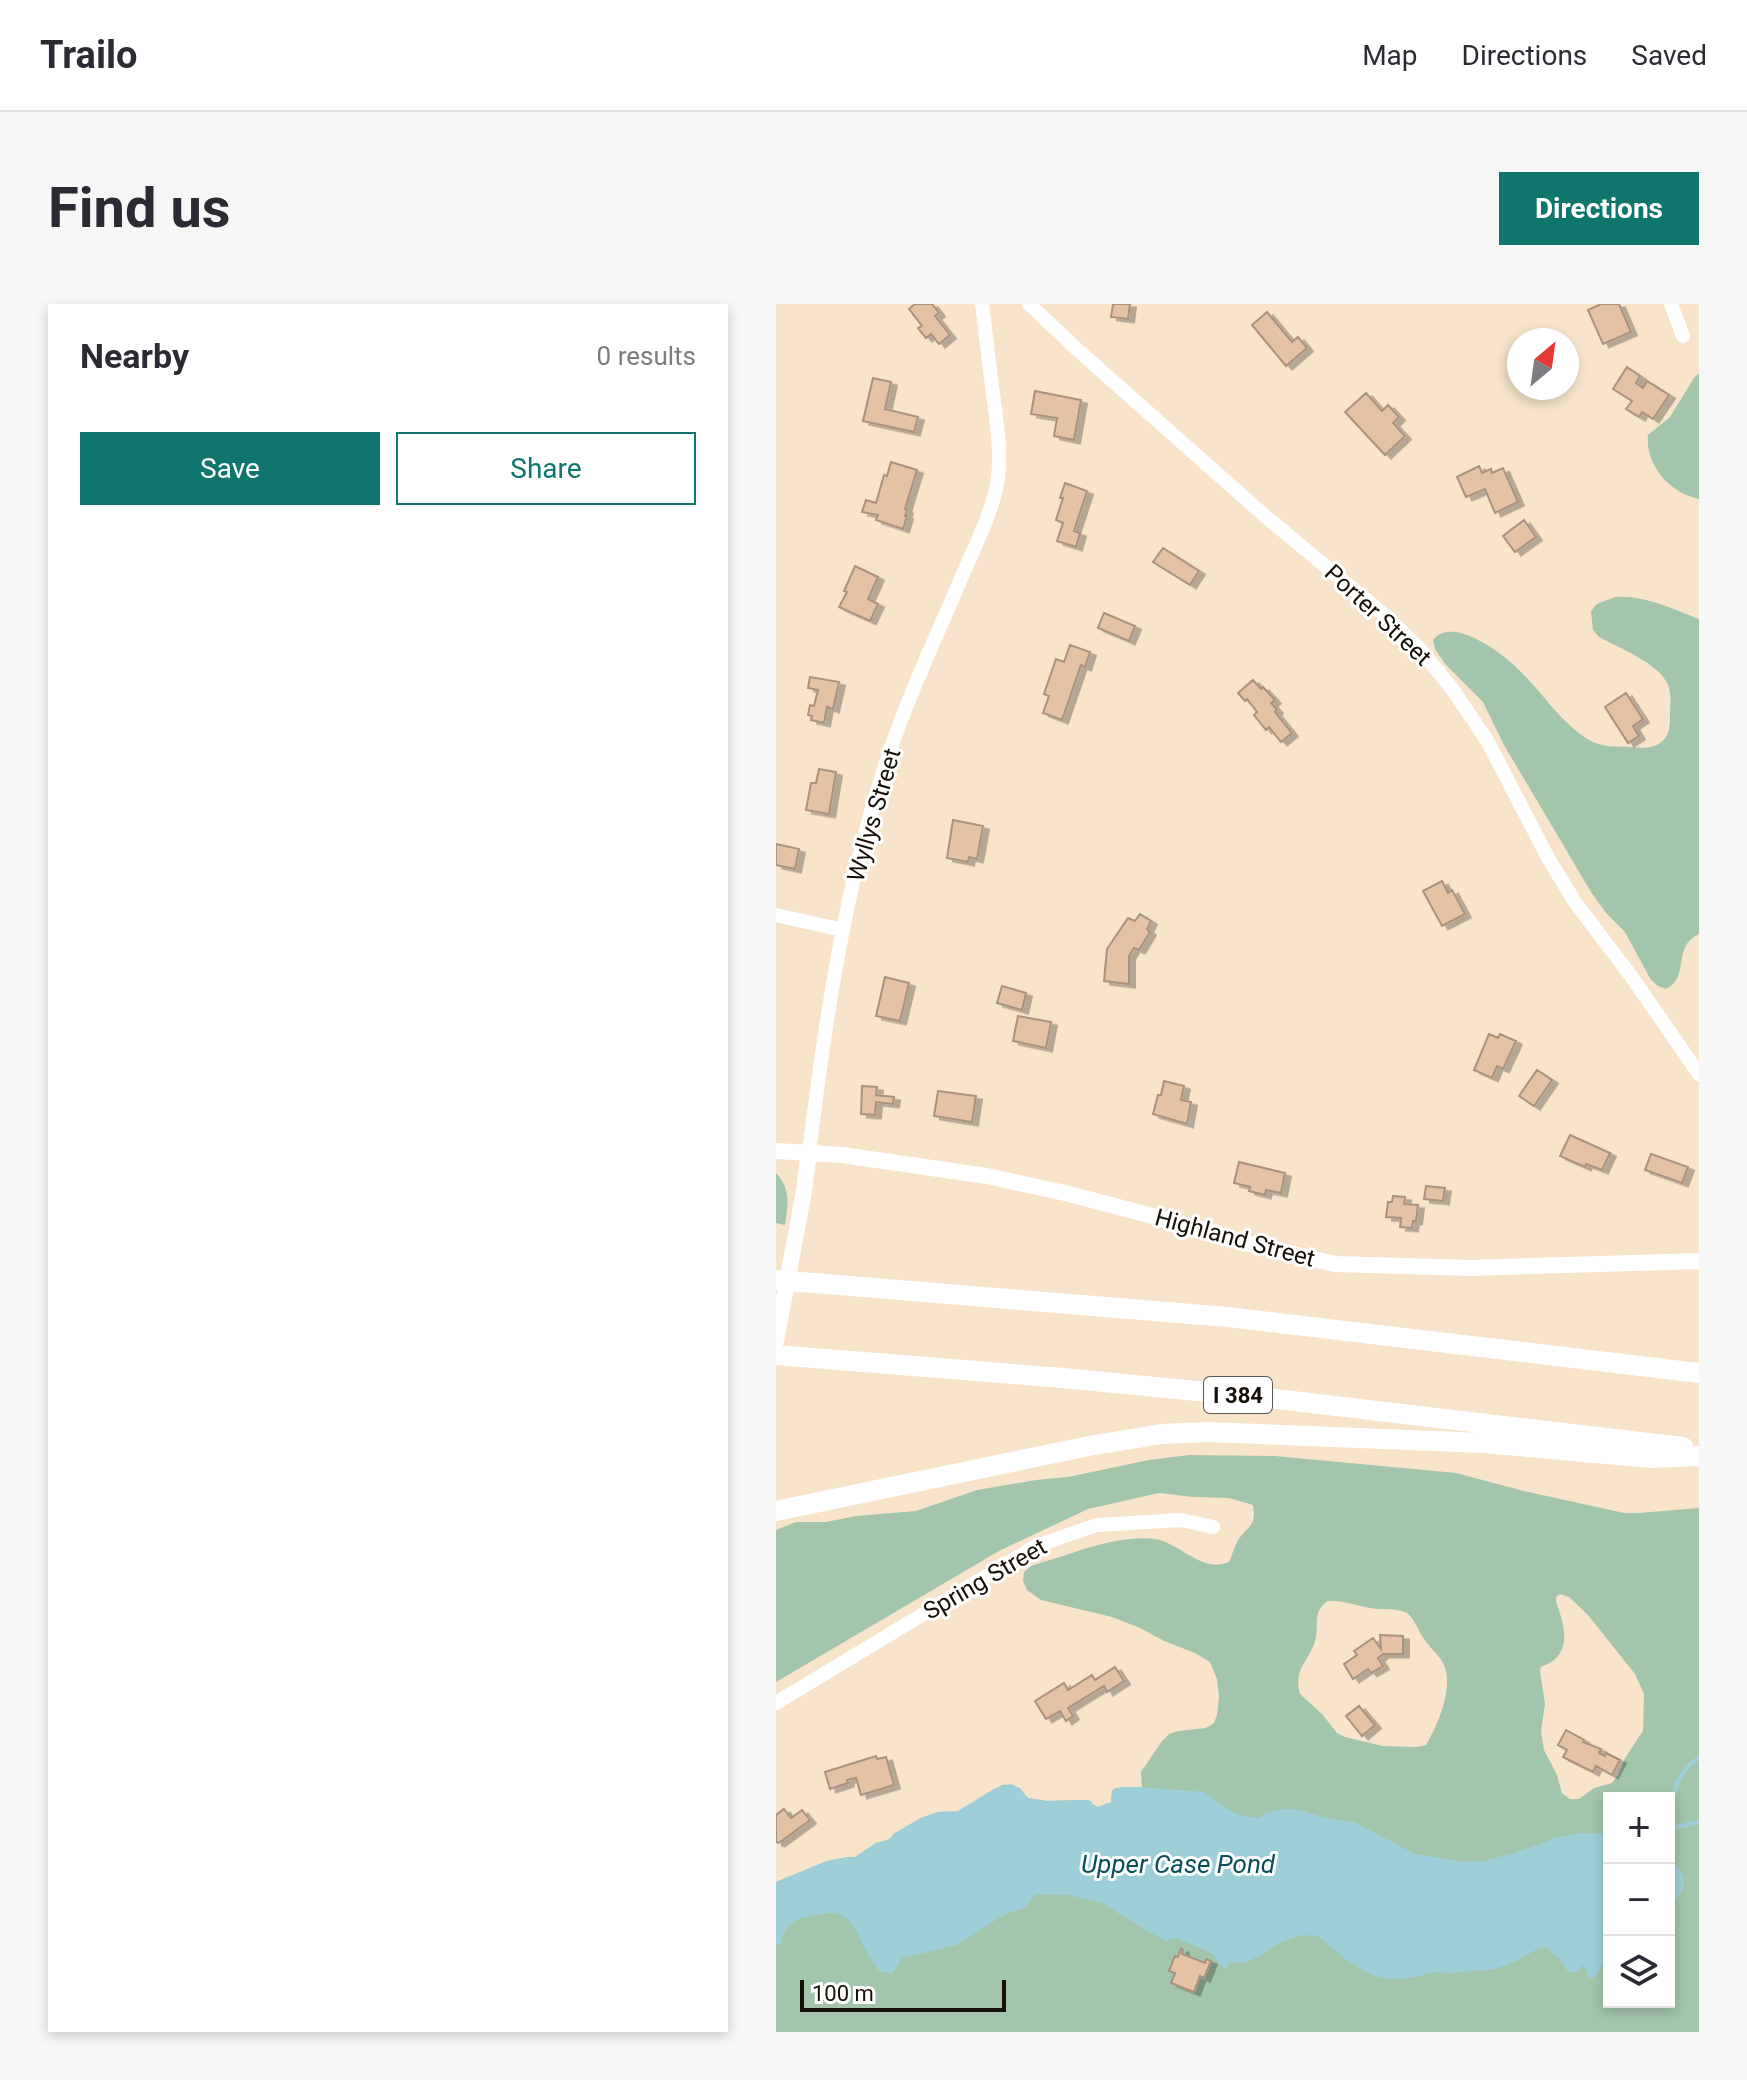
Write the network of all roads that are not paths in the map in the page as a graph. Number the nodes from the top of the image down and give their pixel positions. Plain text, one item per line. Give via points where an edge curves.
1 (982, 304) edge
2 (1029, 304) edge
3 (1671, 304) edge
4 (1683, 336) dead end
5 (776, 915) edge
6 (843, 930) junction
7 (1699, 1074) edge
8 (776, 1151) edge
9 (809, 1152) junction
10 (1699, 1261) edge
11 (776, 1280) edge
12 (776, 1341) edge
13 (776, 1355) edge
14 (1699, 1373) edge
15 (1699, 1449) edge
16 (1699, 1456) edge
17 (776, 1511) edge
18 (1213, 1527) dead end
19 (776, 1703) edge

1 - 6 street, Wyllys Street via 999,452 997,485 886,764
2 - 7 street, Porter Street via 1420,649 1488,742 1575,902
3 - 4 street
5 - 6 street
6 - 9 street, Wyllys Street
8 - 9 main road, Highland Street
9 - 10 main road, Highland Street via 987,1176 1335,1264 1470,1268
9 - 12 main road, Wyllys Street
11 - 14 highway via 1213,1316
13 - 15 highway, I 384 via 1259,1397
16 - 17 highway via 1639,1458 1441,1440 1181,1432 1075,1448
18 - 19 street, Spring Street via 1181,1520 1097,1525 1055,1538

